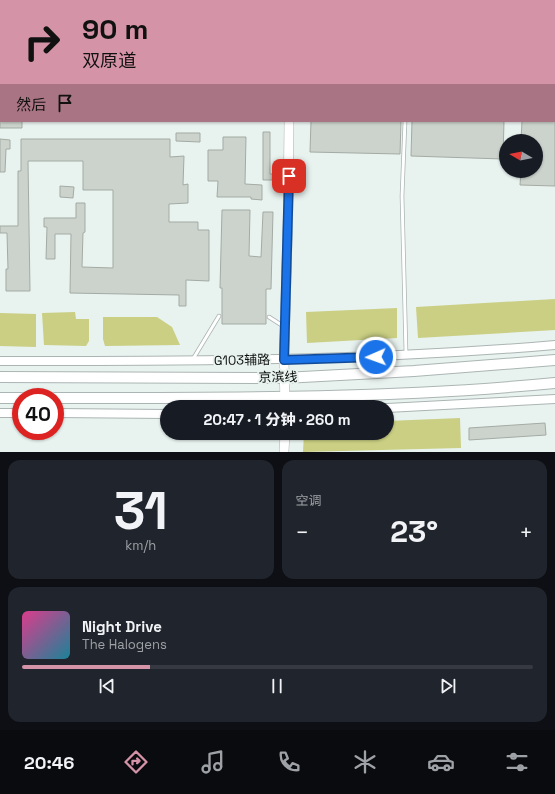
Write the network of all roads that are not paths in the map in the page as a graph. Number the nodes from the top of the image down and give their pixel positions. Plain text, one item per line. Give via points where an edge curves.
1 (289, 122) edge
2 (405, 122) edge
3 (219, 316) dead end
4 (270, 317) dead end
5 (285, 328) junction
6 (555, 346) edge
7 (406, 356) junction
8 (284, 360) junction
9 (555, 360) edge
10 (0, 361) edge
11 (192, 361) junction
12 (0, 378) edge
13 (284, 378) junction
14 (555, 383) edge
15 (0, 398) edge
16 (12, 398) edge
17 (64, 398) edge
18 (555, 399) edge
19 (170, 400) edge
20 (285, 400) edge
21 (315, 400) edge
22 (394, 408) edge
23 (0, 413) edge
24 (12, 413) edge
25 (64, 413) edge
26 (160, 414) edge
27 (285, 440) edge
28 (284, 452) edge

1 - 5 main road
2 - 7 lane via 402,196
3 - 11 lane
4 - 5 lane
5 - 8 main road
6 - 7 street, G103辅路
7 - 8 street, G103辅路
8 - 11 street, G103辅路
8 - 13 main road
9 - 13 highway, 京滨线
10 - 11 street, G103辅路
12 - 13 highway, 京滨线
13 - 20 main road
14 - 21 highway, 京滨线
15 - 16 highway
17 - 19 highway, 京滨线
18 - 22 street
23 - 24 street
25 - 26 street
27 - 28 main road

